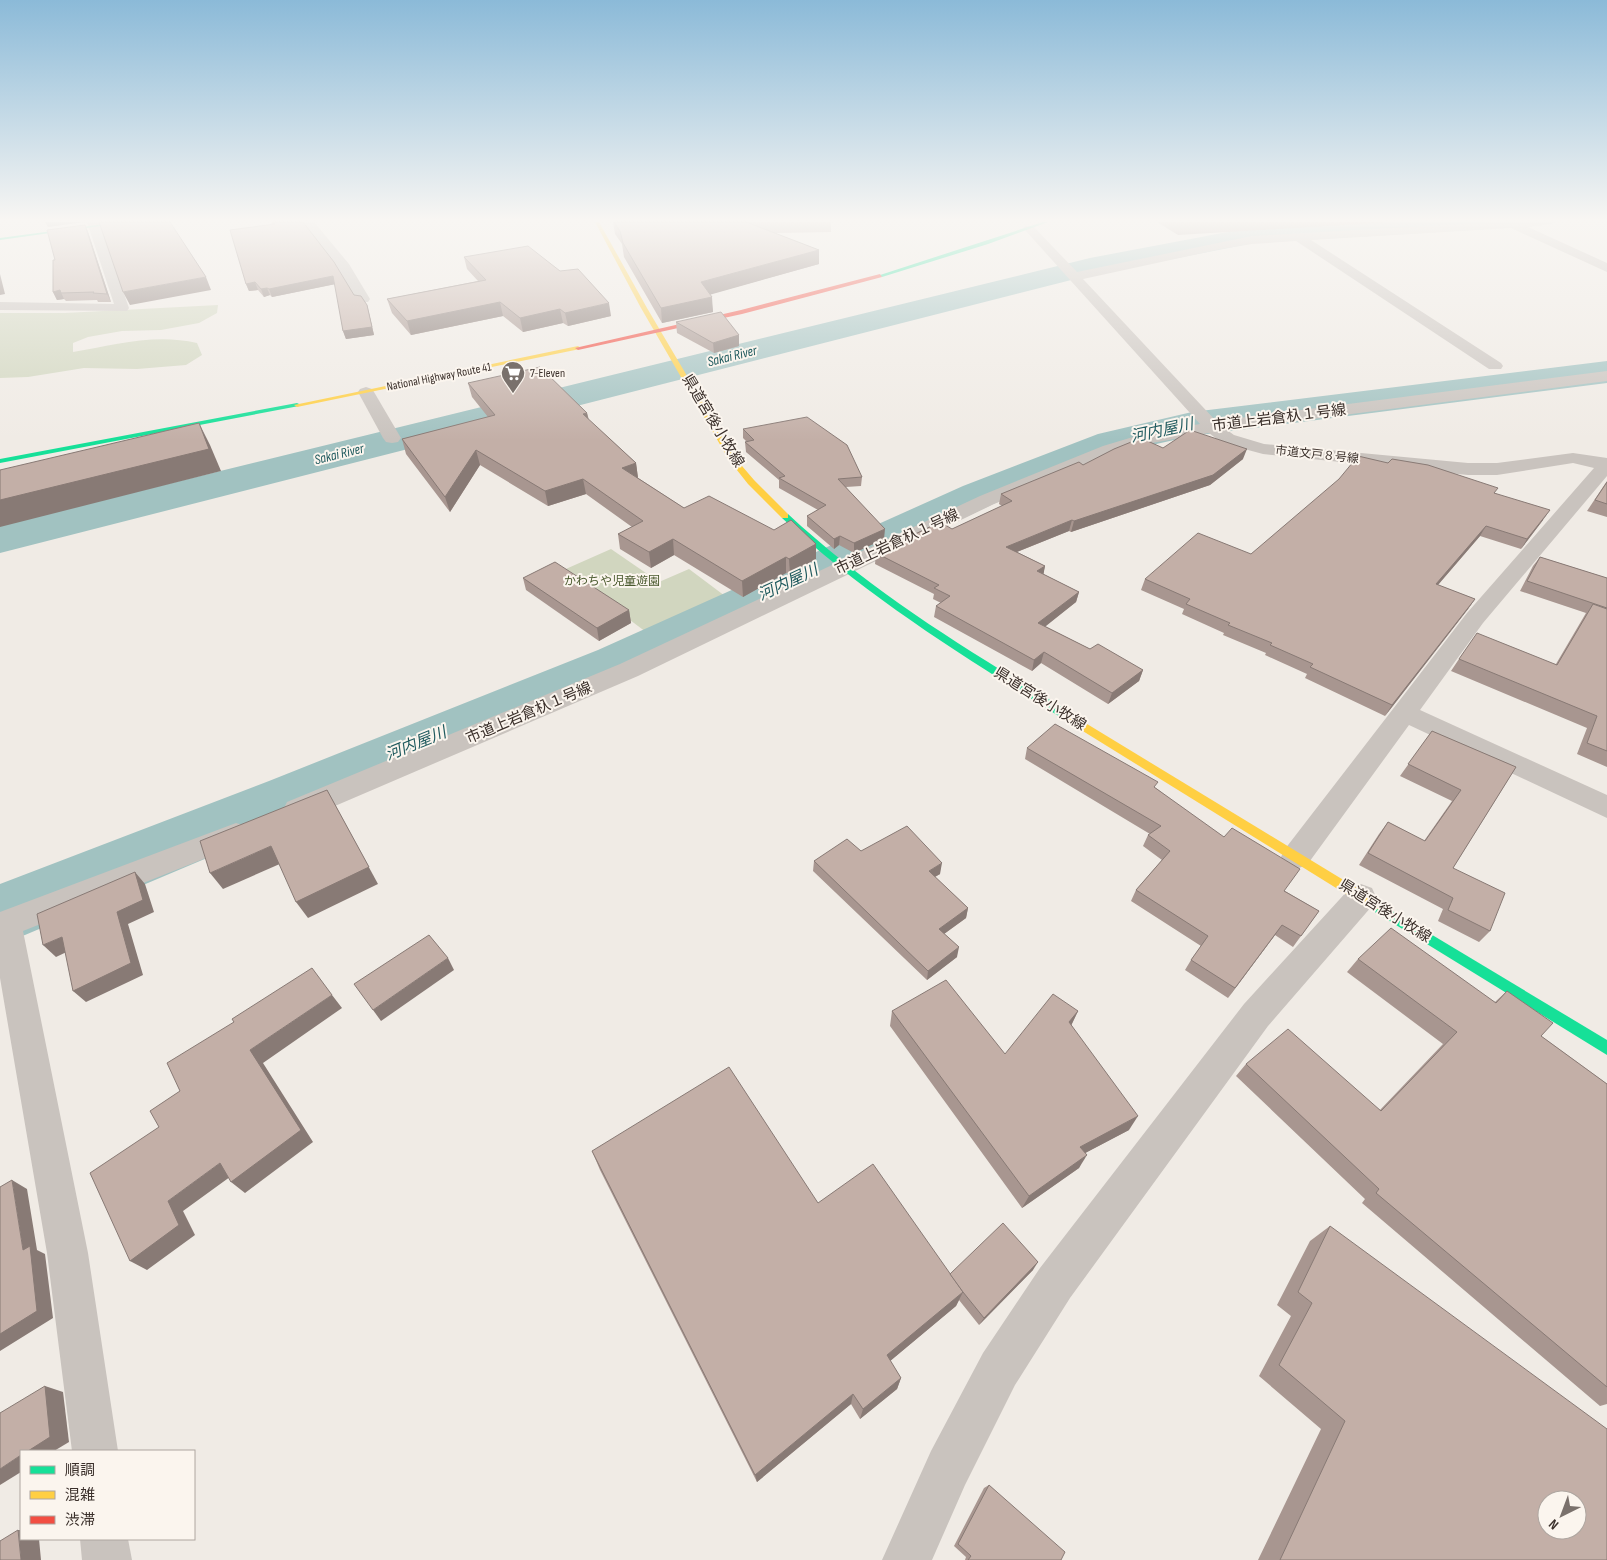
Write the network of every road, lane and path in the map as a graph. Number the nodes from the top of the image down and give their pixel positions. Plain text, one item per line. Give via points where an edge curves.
1 (118, 295) edge
2 (361, 295) edge
3 (641, 295) edge
4 (804, 295) edge
5 (1090, 295) edge
6 (1387, 295) edge
7 (364, 299) edge
8 (0, 306) edge
9 (654, 317) junction
10 (635, 321) dead end
11 (659, 331) junction
12 (1495, 366) dead end
13 (1607, 376) edge
14 (366, 392) junction
15 (1212, 427) junction
16 (392, 438) dead end
17 (0, 461) edge
18 (1607, 464) edge
19 (841, 568) junction
20 (1405, 713) junction
21 (1607, 807) edge
22 (1296, 857) junction
23 (1361, 897) junction
24 (3, 925) edge
25 (1607, 1048) edge
26 (95, 1450) edge
27 (104, 1540) edge
28 (107, 1560) edge
29 (907, 1560) edge

1 - 8 street via 122,308
2 - 7 street
3 - 9 main road, 県道宮後小牧線
4 - 11 main road, National Highway Route 41
5 - 15 street, 市道文戸８号線
6 - 12 street
9 - 10 main road
9 - 11 main road, 県道宮後小牧線
11 - 14 main road, National Highway Route 41
11 - 19 main road, 県道宮後小牧線 via 733,460 773,504
13 - 15 street, 市道上岩倉杁１号線
14 - 16 street
14 - 17 main road, National Highway Route 41
15 - 18 street, 市道文戸８号線 via 1228,439 1263,449 1438,467 1497,469 1573,458
15 - 19 street, 市道上岩倉杁１号線 via 1143,439 1109,450 987,500
18 - 20 street via 1475,618
19 - 22 main road, 県道宮後小牧線 via 941,638
19 - 24 street, 市道上岩倉杁１号線 via 629,670 357,786
20 - 21 street
20 - 22 street
22 - 23 main road, 県道宮後小牧線
23 - 25 main road, 県道宮後小牧線
23 - 29 street via 1256,1015 1055,1283 999,1369 948,1468
24 - 26 street via 50,1153
27 - 28 street

